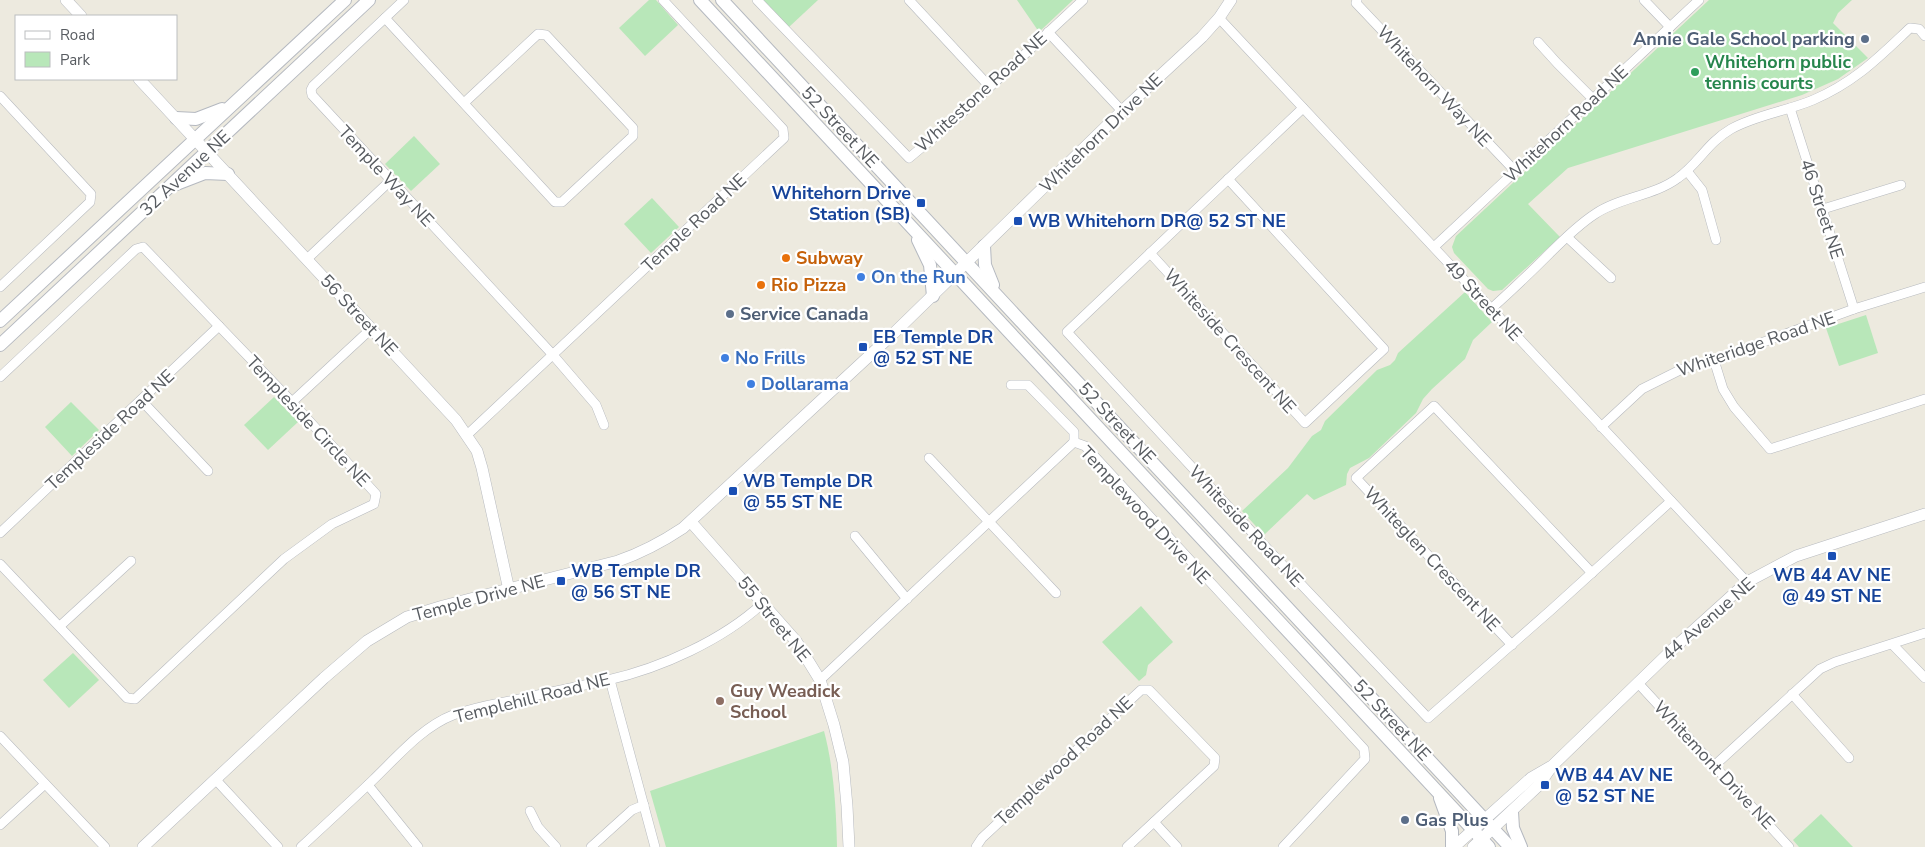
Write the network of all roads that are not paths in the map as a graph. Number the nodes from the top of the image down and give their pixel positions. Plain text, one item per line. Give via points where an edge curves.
1 (66, 0) edge
2 (345, 0) edge
3 (369, 0) edge
4 (404, 0) edge
5 (663, 0) edge
6 (700, 0) edge
7 (722, 0) edge
8 (757, 0) edge
9 (909, 0) edge
10 (1083, 0) edge
11 (1231, 0) edge
12 (1356, 0) edge
13 (1644, 0) edge
14 (1698, 0) edge
15 (80, 15) edge
16 (385, 18) junction
17 (1219, 18) junction
18 (1670, 27) junction
19 (1048, 32) junction
20 (1925, 36) edge
21 (1538, 42) dead end
22 (140, 80) edge
23 (989, 86) junction
24 (0, 96) edge
25 (1593, 98) junction
26 (464, 103) junction
27 (231, 105) junction
28 (1303, 108) junction
29 (1790, 108) junction
30 (1122, 111) junction
31 (176, 118) junction
32 (195, 140) junction
33 (207, 152) junction
34 (1515, 171) junction
35 (1687, 171) junction
36 (228, 174) junction
37 (1228, 179) junction
38 (390, 181) junction
39 (1902, 185) dead end
40 (170, 186) junction
41 (1823, 209) junction
42 (913, 229) junction
43 (1567, 237) junction
44 (1716, 240) dead end
45 (984, 246) junction
46 (1434, 247) junction
47 (1150, 253) junction
48 (307, 259) junction
49 (967, 262) junction
50 (955, 274) junction
51 (1611, 278) dead end
52 (0, 287) edge
53 (1925, 287) edge
54 (997, 294) junction
55 (933, 296) junction
56 (1491, 309) junction
57 (1854, 309) junction
58 (0, 321) edge
59 (219, 326) junction
60 (372, 328) junction
61 (0, 345) edge
62 (553, 355) junction
63 (1714, 360) junction
64 (0, 377) edge
65 (1011, 385) dead end
66 (141, 400) junction
67 (1925, 400) edge
68 (292, 402) junction
69 (604, 425) dead end
70 (1601, 427) junction
71 (467, 435) junction
72 (1074, 442) junction
73 (929, 458) dead end
74 (208, 471) dead end
75 (1671, 501) junction
76 (1925, 514) edge
77 (691, 522) junction
78 (988, 522) junction
79 (0, 534) edge
80 (855, 536) dead end
81 (131, 561) dead end
82 (0, 564) edge
83 (1592, 573) junction
84 (1747, 582) junction
85 (509, 590) junction
86 (1056, 593) dead end
87 (907, 599) junction
88 (763, 603) junction
89 (60, 626) junction
90 (1925, 634) edge
91 (1512, 645) junction
92 (1893, 645) junction
93 (1925, 678) edge
94 (610, 680) junction
95 (820, 680) junction
96 (1638, 683) junction
97 (1792, 694) junction
98 (0, 736) edge
99 (1850, 758) dead end
100 (1552, 766) junction
101 (1714, 766) junction
102 (216, 780) junction
103 (45, 784) junction
104 (368, 785) junction
105 (1437, 791) junction
106 (644, 805) junction
107 (530, 811) dead end
108 (1512, 812) junction
109 (1154, 822) junction
110 (1489, 824) junction
111 (0, 825) edge
112 (1479, 841) edge
113 (105, 847) edge
114 (143, 847) edge
115 (278, 847) edge
116 (301, 847) edge
117 (418, 847) edge
118 (556, 847) edge
119 (591, 847) edge
120 (655, 847) edge
121 (849, 847) edge
122 (976, 847) edge
123 (1127, 847) edge
124 (1177, 847) edge
125 (1283, 847) edge
126 (1453, 847) edge
127 (1510, 847) edge
128 (1521, 847) edge
129 (1789, 847) edge

1 - 15 street
2 - 27 main road, 32 Avenue NE
3 - 33 main road, 32 Avenue NE
4 - 16 street, Temple Way NE
5 - 62 street, Temple Road NE via 783,129 784,138
6 - 42 main road, 52 Street NE
7 - 49 main road, 52 Street NE
8 - 23 street, Whitestone Road NE via 909,158
9 - 23 street
10 - 19 street, Whitestone Road NE
11 - 17 street, Whitehorn Drive NE
12 - 34 street, Whitehorn Way NE
13 - 18 street
14 - 18 street, Whitehorn Road NE
16 - 26 street
16 - 38 street, Temple Way NE via 311,90 312,95
17 - 28 street, 49 Street NE
17 - 30 street, Whitehorn Drive NE
18 - 25 street, Whitehorn Road NE
19 - 23 street, Whitestone Road NE
19 - 30 street
20 - 29 street via 1918,29 1910,28 1843,86
21 - 25 street
22 - 31 street, 56 Street NE
24 - 52 street via 91,194 90,202
25 - 34 street, Whitehorn Road NE
26 - 26 street via 538,34 546,35 634,128 634,136 562,202 555,202
27 - 31 main road via 196,119
27 - 32 main road, 32 Avenue NE
28 - 37 street, Whiteside Road NE
28 - 46 street, 49 Street NE
29 - 35 street via 1738,125 1718,137
29 - 41 street, 46 Street NE
30 - 45 street, Whitehorn Drive NE
31 - 32 street, 56 Street NE
32 - 33 street, 56 Street NE
32 - 58 main road, 32 Avenue NE
33 - 36 street, 56 Street NE
33 - 40 main road, 32 Avenue NE
34 - 46 street, Whitehorn Road NE
35 - 43 street via 1662,187 1594,214
35 - 44 street via 1702,190
36 - 40 main road via 205,173
36 - 48 street, 56 Street NE
37 - 47 street, Whiteside Road NE
37 - 47 street, Whiteside Crescent NE via 1384,349 1305,422
38 - 48 street
38 - 62 street, Temple Way NE
39 - 41 street
40 - 61 main road, 32 Avenue NE
41 - 57 street, 46 Street NE
42 - 50 main road, 52 Street NE
42 - 55 main road via 930,265
43 - 51 street
43 - 56 street
45 - 49 street, Whitehorn Drive NE
45 - 54 main road via 985,264
46 - 56 street, 49 Street NE
47 - 91 street, Whiteside Road NE via 1067,332 1078,346 1428,718
48 - 60 street, 56 Street NE
49 - 50 street, Temple Drive NE
49 - 54 main road, 52 Street NE
50 - 55 street, Temple Drive NE
50 - 105 main road, 52 Street NE
53 - 57 street, Whiteridge Road NE
54 - 110 main road, 52 Street NE
55 - 77 street, Temple Drive NE
56 - 70 street, 49 Street NE
57 - 63 street, Whiteridge Road NE
59 - 64 street, Templeside Circle NE via 144,247 136,249
59 - 66 street, Templeside Road NE
59 - 68 street, Templeside Circle NE
60 - 68 street
60 - 71 street, 56 Street NE
62 - 69 street, Temple Way NE via 596,405
62 - 71 street, Temple Road NE
63 - 67 street via 1734,408 1770,449
63 - 70 street, Whiteridge Road NE via 1682,369 1642,389
65 - 72 street via 1028,385 1074,432
66 - 74 street
66 - 79 street, Templeside Road NE
68 - 89 street, Templeside Circle NE via 376,494 374,504 332,524 284,559 135,699 127,698
70 - 75 street, 49 Street NE
71 - 85 street, 56 Street NE via 482,468
72 - 78 street, Templewood Drive NE
72 - 125 street, Templewood Drive NE via 1085,446 1364,749 1365,759
73 - 78 street
75 - 83 street, Whiteside Road NE
75 - 84 street, 49 Street NE
76 - 84 street, 44 Avenue NE via 1796,556
77 - 85 street, Temple Drive NE via 639,554
77 - 88 street, 55 Street NE
78 - 86 street
78 - 87 street, Templewood Drive NE
80 - 87 street
81 - 89 street
82 - 89 street, Templeside Circle NE
83 - 91 street, Whiteside Road NE
83 - 91 street, Whiteglen Crescent NE via 1434,406 1356,478
84 - 96 street, 44 Avenue NE
85 - 102 street, Temple Drive NE via 407,617 367,641
87 - 95 street, Templewood Drive NE
88 - 94 street, Templehill Road NE via 734,627 697,648
88 - 95 street, 55 Street NE via 796,641
90 - 92 street
92 - 93 street
92 - 97 street via 1820,669
94 - 104 street, Templehill Road NE via 451,716 426,731
94 - 106 street
95 - 121 street, 55 Street NE via 843,762
96 - 100 street, 44 Avenue NE
96 - 101 street, Whitemont Drive NE
97 - 99 street
97 - 101 street
98 - 103 street
100 - 108 street, 44 Avenue NE via 1538,786
100 - 110 street, 44 Avenue NE via 1531,778
101 - 129 street, Whitemont Drive NE
102 - 114 street, Temple Drive NE
102 - 115 street
103 - 111 street
103 - 113 street
104 - 116 street, Templehill Road NE
104 - 117 street
105 - 112 main road, 52 Street NE
105 - 126 main road via 1452,831
106 - 119 street via 632,810
106 - 120 street
107 - 118 street via 538,827
108 - 110 street, 44 Avenue NE
108 - 128 main road via 1513,828
109 - 122 street, Templewood Road NE via 1214,766 1215,758 1150,690 1141,690
109 - 123 street, Templewood Road NE
109 - 124 street
110 - 112 street
110 - 127 main road, 52 Street NE
112 - 126 street

